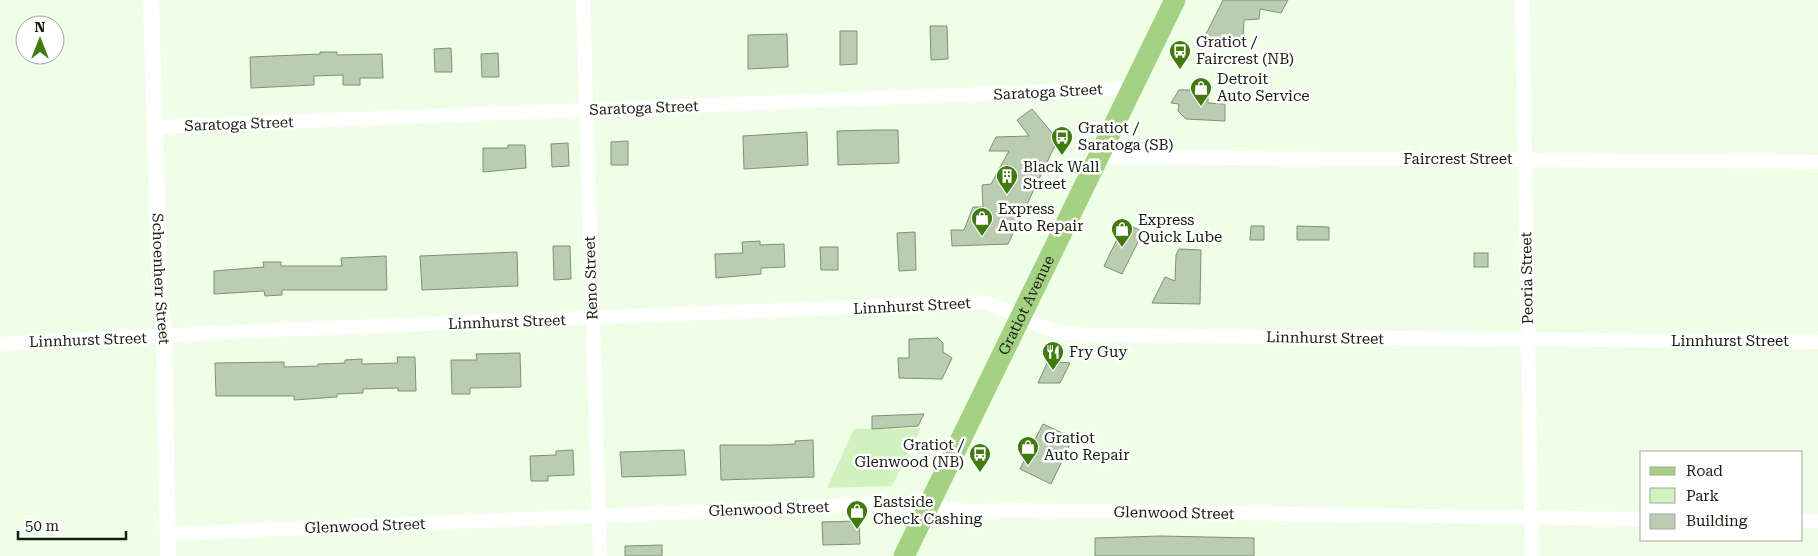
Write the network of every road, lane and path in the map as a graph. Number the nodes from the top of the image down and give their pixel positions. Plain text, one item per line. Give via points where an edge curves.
1 (151, 0) edge
2 (583, 0) edge
3 (1175, 0) edge
4 (1522, 0) edge
5 (1132, 88) junction
6 (586, 110) junction
7 (155, 127) junction
8 (1099, 157) junction
9 (1525, 160) junction
10 (1818, 162) edge
11 (592, 318) junction
12 (1020, 318) junction
13 (164, 337) junction
14 (1528, 340) junction
15 (1818, 342) edge
16 (0, 344) edge
17 (927, 509) junction
18 (598, 516) junction
19 (1531, 518) junction
20 (1640, 519) edge
21 (1803, 521) edge
22 (1818, 521) edge
23 (167, 534) junction
24 (168, 556) edge
25 (600, 556) edge
26 (904, 556) edge
27 (1532, 556) edge

1 - 7 street, Schoenherr Street
2 - 6 street, Reno Street
3 - 5 main road, Gratiot Avenue
4 - 9 street, Peoria Street
5 - 6 street, Saratoga Street
5 - 8 main road, Gratiot Avenue
6 - 7 street, Saratoga Street
6 - 11 street, Reno Street
7 - 13 street, Schoenherr Street
8 - 9 street, Faircrest Street
8 - 12 main road, Gratiot Avenue
9 - 10 street, Faircrest Street
9 - 14 street, Peoria Street
11 - 12 street, Linnhurst Street via 985,302
11 - 13 street, Linnhurst Street
11 - 18 street, Reno Street
12 - 14 street, Linnhurst Street via 1058,333 1092,335
12 - 17 main road, Gratiot Avenue
13 - 16 street, Linnhurst Street
13 - 23 street, Schoenherr Street
14 - 15 street, Linnhurst Street
14 - 19 street, Peoria Street
17 - 18 street, Glenwood Street via 884,504
17 - 19 street, Glenwood Street
17 - 26 main road, Gratiot Avenue
18 - 23 street, Glenwood Street
18 - 25 street, Reno Street
19 - 20 street, Glenwood Street
19 - 27 street, Peoria Street
21 - 22 street
23 - 24 street, Schoenherr Street

